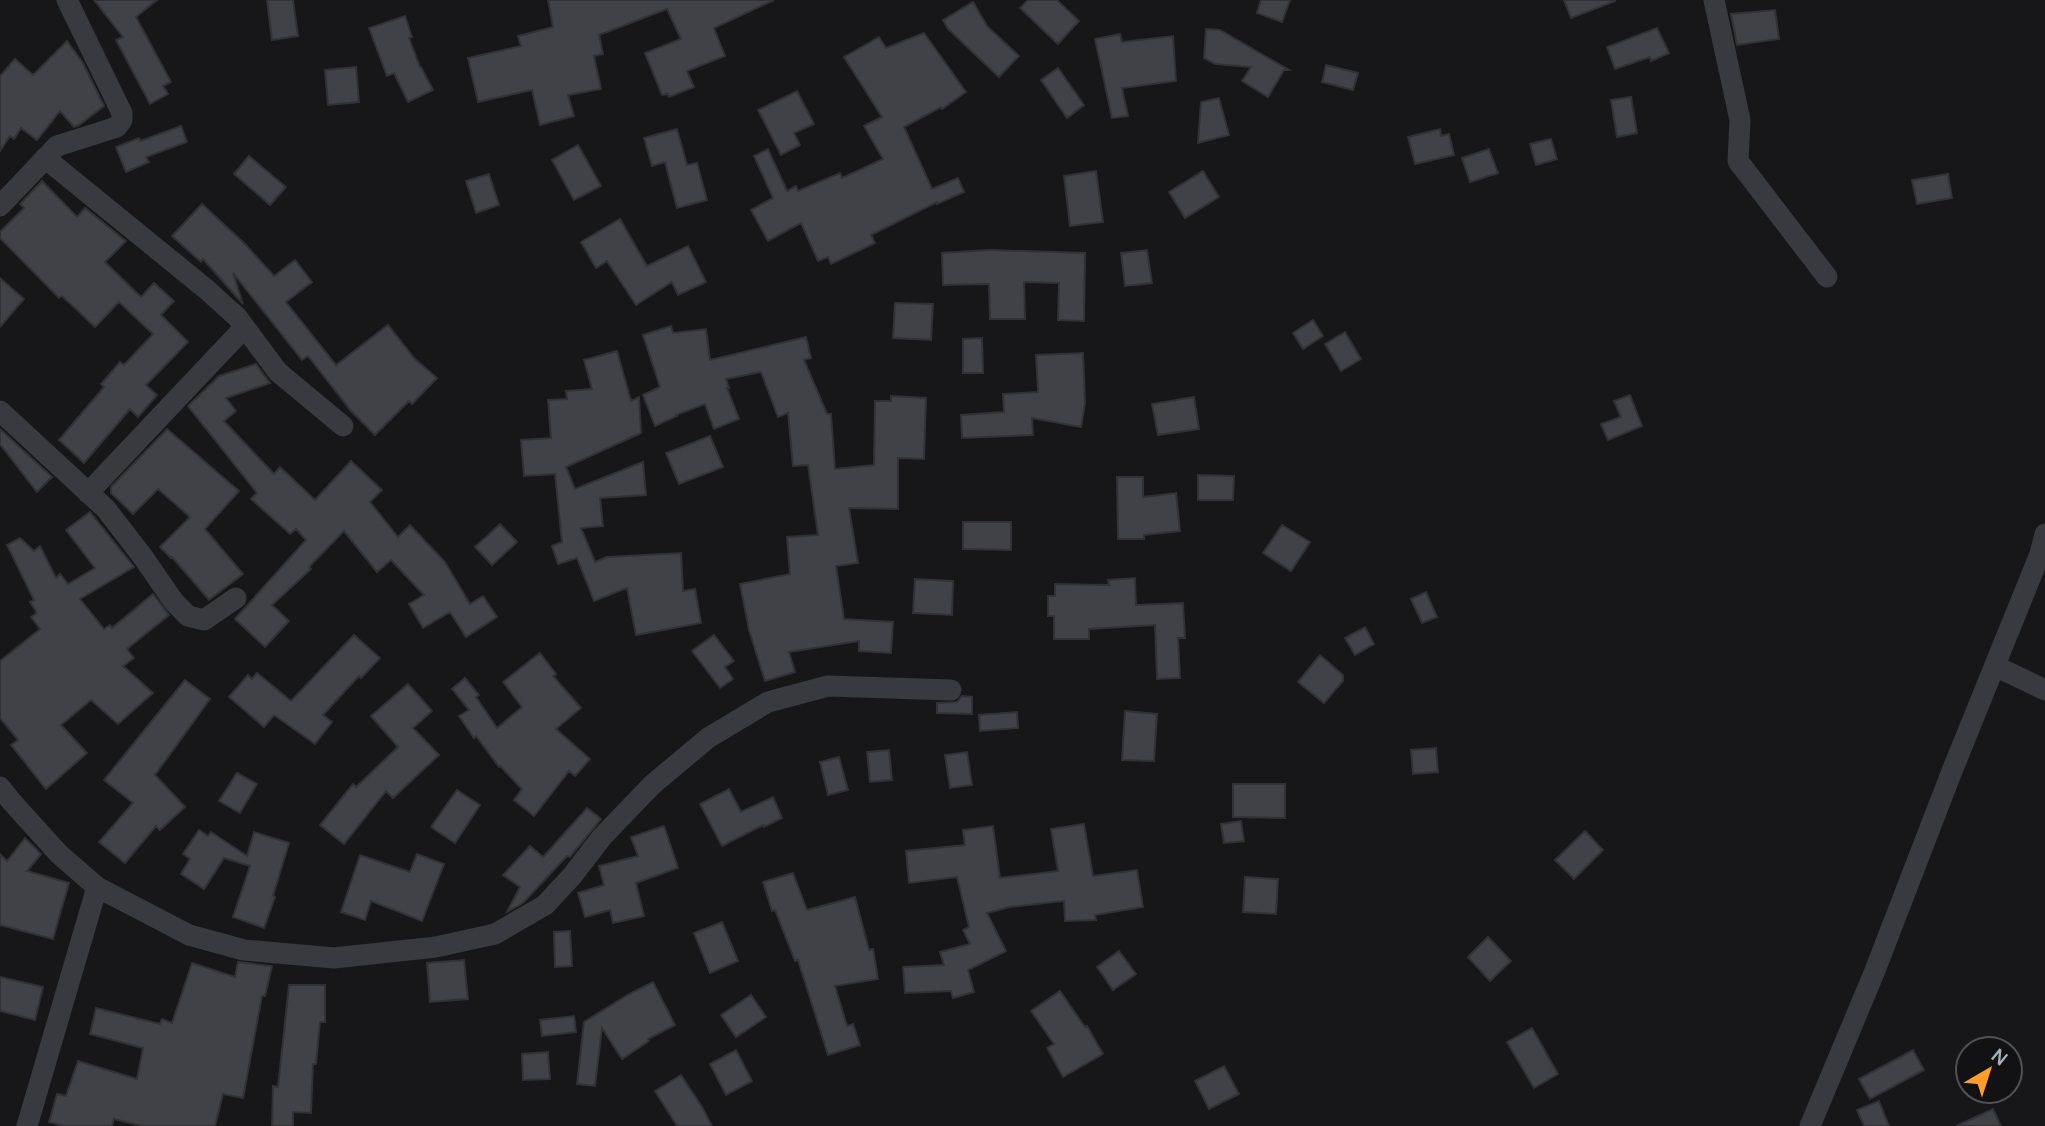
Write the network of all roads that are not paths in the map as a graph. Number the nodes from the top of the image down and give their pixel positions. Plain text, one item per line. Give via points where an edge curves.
1 (67, 0) edge
2 (1714, 0) edge
3 (45, 158) junction
4 (0, 206) edge
5 (1828, 277) dead end
6 (244, 328) junction
7 (0, 411) edge
8 (343, 426) dead end
9 (88, 493) junction
10 (2045, 534) edge
11 (236, 598) dead end
12 (1995, 666) junction
13 (951, 690) dead end
14 (2045, 690) edge
15 (0, 787) edge
16 (97, 887) junction
17 (27, 1126) edge
18 (1810, 1126) edge

1 - 3 street via 122,113 117,127 57,146
2 - 5 street via 1740,120 1738,161
3 - 4 street
3 - 6 street via 206,289
6 - 8 street via 278,372
6 - 9 street
7 - 9 street
9 - 11 street via 106,509 188,616 204,620
10 - 12 street
12 - 14 street
12 - 18 street
13 - 16 street via 828,686 768,702 708,738 652,785 545,905 495,934 436,947 334,958 244,950 189,935
15 - 16 street via 59,854
16 - 17 street

